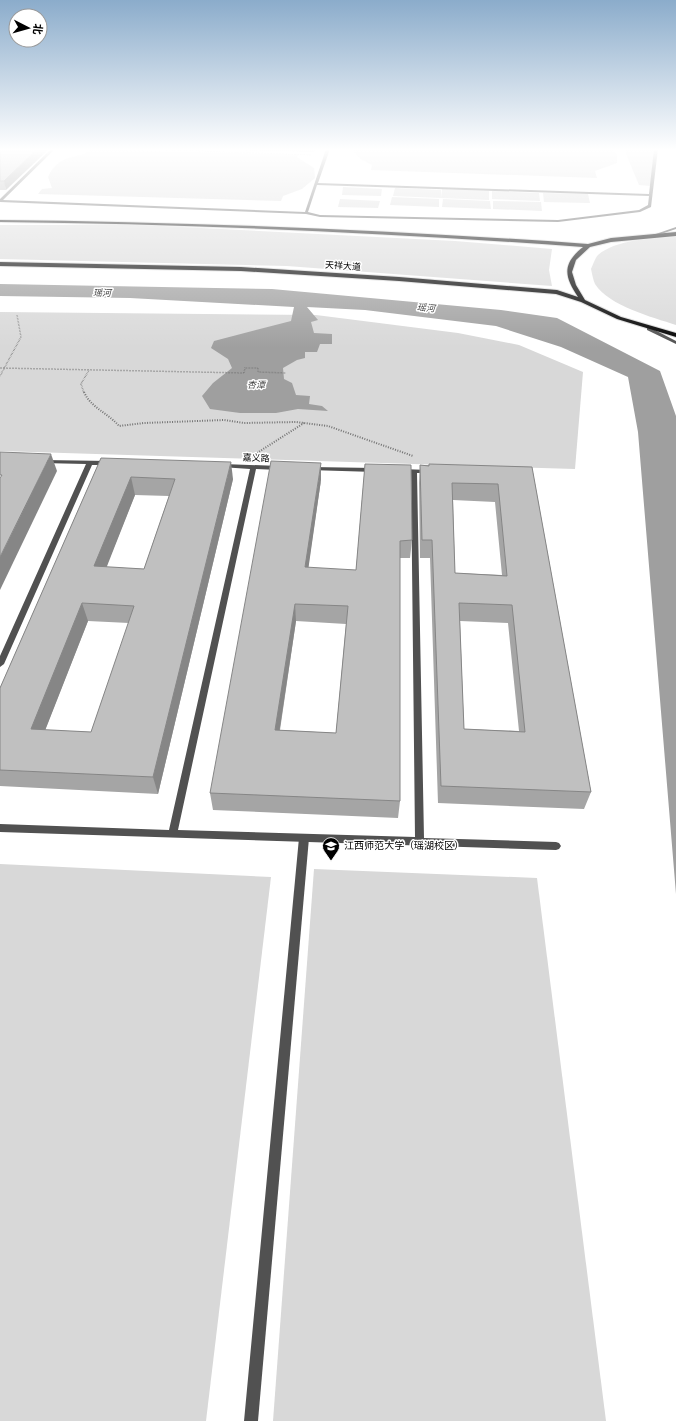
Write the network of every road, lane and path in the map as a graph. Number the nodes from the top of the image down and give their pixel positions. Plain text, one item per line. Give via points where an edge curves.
1 (318, 215) edge
2 (605, 215) edge
3 (0, 221) edge
4 (676, 228) edge
5 (676, 234) edge
6 (655, 235) junction
7 (588, 246) junction
8 (0, 264) edge
9 (583, 301) junction
10 (17, 315) dead end
11 (649, 328) junction
12 (676, 335) edge
13 (676, 343) edge
14 (0, 368) edge
15 (5, 368) junction
16 (89, 370) junction
17 (286, 373) dead end
18 (0, 376) edge
19 (304, 423) junction
20 (251, 456) dead end
21 (414, 457) dead end
22 (38, 461) edge
23 (90, 463) junction
24 (113, 464) edge
25 (214, 466) edge
26 (253, 467) junction
27 (283, 468) edge
28 (306, 469) edge
29 (383, 471) edge
30 (391, 471) edge
31 (414, 472) junction
32 (436, 472) edge
33 (0, 664) edge
34 (0, 828) edge
35 (173, 834) junction
36 (304, 838) junction
37 (420, 842) junction
38 (556, 846) dead end
39 (251, 1421) edge

1 - 2 street via 558,221
3 - 7 main road via 136,222 343,230
4 - 6 street
5 - 6 main road
6 - 7 main road via 611,240
7 - 9 main road via 575,256 568,270 571,282
8 - 9 main road, 天祥大道 via 241,269 399,279 557,292
9 - 11 main road, 天祥大道 via 619,318
10 - 15 path via 21,337
11 - 12 main road, 天祥大道
11 - 13 street
14 - 15 path
15 - 16 path
15 - 18 path
16 - 17 path via 244,373 245,368 258,368 258,372
16 - 19 path via 81,384 83,392 91,406 112,416 119,426 224,420 244,423
19 - 20 path
19 - 21 path via 328,426
22 - 23 street
23 - 24 street
23 - 33 street
25 - 26 street, 嘉义路
26 - 27 street, 嘉义路
26 - 35 street
28 - 29 street
30 - 31 street
31 - 32 street
31 - 37 street
34 - 35 street
35 - 36 street
36 - 37 street
36 - 39 street
37 - 38 street

